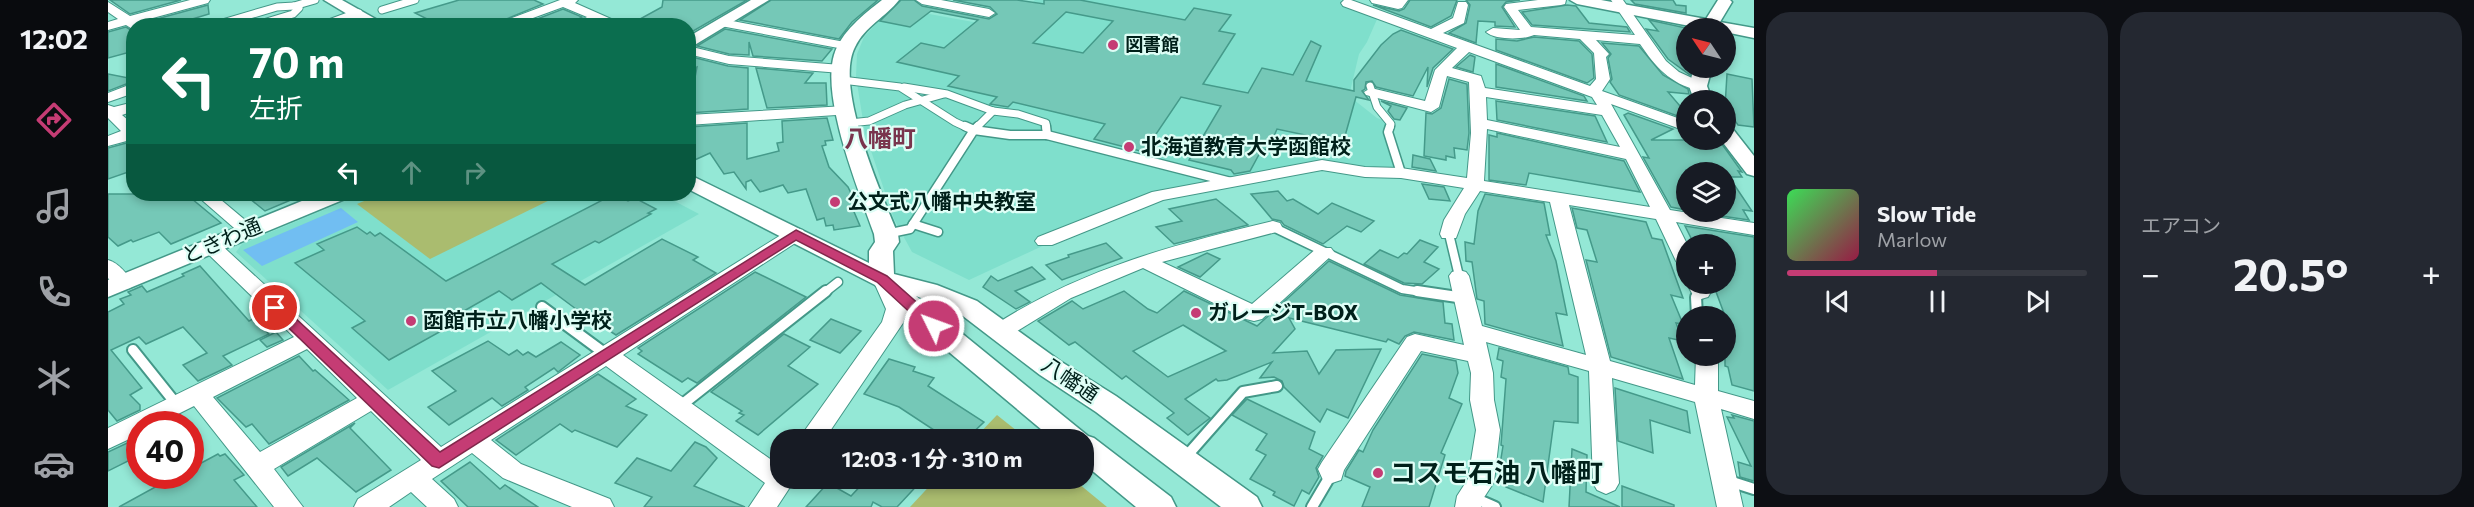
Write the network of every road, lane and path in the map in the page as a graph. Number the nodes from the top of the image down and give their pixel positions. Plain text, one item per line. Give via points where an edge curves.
1 (204, 0) edge
2 (315, 0) edge
3 (331, 0) edge
4 (415, 0) edge
5 (762, 0) edge
6 (892, 0) edge
7 (922, 0) edge
8 (1376, 0) edge
9 (1402, 0) edge
10 (560, 1) edge
11 (1569, 1) edge
12 (1722, 1) edge
13 (1347, 3) dead end
14 (1620, 4) edge
15 (1462, 5) dead end
16 (108, 6) edge
17 (294, 6) junction
18 (989, 13) dead end
19 (357, 14) junction
20 (599, 17) edge
21 (147, 18) edge
22 (239, 18) edge
23 (280, 18) edge
24 (344, 18) edge
25 (381, 18) edge
26 (517, 18) edge
27 (1677, 18) edge
28 (1713, 18) edge
29 (126, 19) edge
30 (724, 23) junction
31 (126, 24) edge
32 (108, 26) edge
33 (1736, 30) edge
34 (1532, 31) junction
35 (1492, 32) dead end
36 (1754, 33) edge
37 (1431, 34) junction
38 (1584, 35) junction
39 (696, 39) edge
40 (1645, 40) junction
41 (847, 46) junction
42 (1466, 47) junction
43 (696, 52) edge
44 (1442, 70) junction
45 (842, 74) junction
46 (900, 87) junction
47 (1371, 89) joint
48 (1696, 90) edge
49 (1479, 92) junction
50 (126, 93) edge
51 (947, 94) junction
52 (1595, 94) junction
53 (922, 100) junction
54 (126, 106) edge
55 (109, 107) edge
56 (993, 111) junction
57 (1607, 111) junction
58 (848, 117) junction
59 (696, 120) edge
60 (1676, 122) edge
61 (1479, 123) junction
62 (126, 125) edge
63 (974, 130) junction
64 (126, 135) edge
65 (1047, 135) junction
66 (108, 141) edge
67 (1633, 155) junction
68 (1401, 173) junction
69 (1231, 182) junction
70 (696, 184) edge
71 (1474, 184) junction
72 (1558, 198) junction
73 (213, 201) edge
74 (320, 201) edge
75 (1663, 215) junction
76 (913, 224) junction
77 (1273, 226) joint
78 (1754, 229) edge
79 (248, 230) junction
80 (938, 232) dead end
81 (796, 234) junction
82 (886, 234) junction
83 (1449, 234) joint
84 (1045, 241) dead end
85 (1676, 241) edge
86 (211, 246) junction
87 (1324, 252) junction
88 (1144, 261) junction
89 (113, 279) edge
90 (882, 279) junction
91 (838, 282) dead end
92 (1462, 287) junction
93 (542, 307) dead end
94 (1470, 330) junction
95 (1001, 331) junction
96 (308, 339) junction
97 (133, 350) dead end
98 (607, 355) junction
99 (1477, 355) junction
100 (1707, 366) edge
101 (1600, 367) junction
102 (1277, 386) dead end
103 (1706, 397) junction
104 (187, 400) junction
105 (372, 400) junction
106 (679, 407) junction
107 (1754, 410) edge
108 (818, 429) edge
109 (1061, 429) edge
110 (108, 439) edge
111 (473, 440) junction
112 (1094, 455) edge
113 (1182, 460) junction
114 (439, 461) junction
115 (255, 467) junction
116 (770, 471) edge
117 (1332, 473) joint
118 (413, 478) junction
119 (1724, 479) junction
120 (1606, 483) dead end
121 (775, 489) edge
122 (1754, 489) edge
123 (1469, 502) edge
124 (290, 507) edge
125 (367, 507) edge
126 (445, 507) edge
127 (601, 507) edge
128 (762, 507) edge
129 (1159, 507) edge
130 (1245, 507) edge
131 (1312, 507) edge
132 (1495, 507) edge
133 (1730, 507) edge

1 - 21 street
2 - 17 lane
3 - 19 street
4 - 25 lane
5 - 30 street
6 - 41 street via 869,19
7 - 18 street
8 - 9 street via 1398,5
10 - 20 street
10 - 26 street
11 - 14 street
11 - 34 street via 1510,7 1527,31
12 - 28 street
13 - 37 street
14 - 27 street
14 - 40 street
15 - 37 street via 1459,20
16 - 29 street
17 - 22 lane
17 - 23 lane via 298,8 293,14
19 - 24 street
19 - 25 street
30 - 39 street
30 - 41 lane
31 - 32 street
33 - 36 street
34 - 35 street
34 - 38 street
37 - 42 street
38 - 40 street
38 - 52 street via 1602,54 1599,55 1603,79
40 - 48 street via 1661,64
41 - 45 street
42 - 44 street
42 - 52 street
43 - 45 street via 729,60
44 - 47 street via 1431,107
44 - 49 street via 1476,79
45 - 46 lane
45 - 58 street
46 - 51 lane
46 - 53 lane
47 - 68 lane via 1378,112 1391,124 1388,132
49 - 57 street
49 - 61 street
50 - 55 street
51 - 53 lane
51 - 56 lane
52 - 57 street
52 - 60 street
53 - 58 lane via 869,121
53 - 63 lane
54 - 55 street
55 - 62 street
56 - 63 lane
56 - 65 lane via 1039,119 1046,123
57 - 67 street
58 - 59 street
58 - 82 street
61 - 67 street
61 - 71 street
63 - 65 lane
63 - 76 lane
64 - 66 street
65 - 69 lane
67 - 75 street
68 - 69 street via 1322,165
68 - 71 street
69 - 84 street via 1158,196
70 - 81 street, 八幡通
71 - 72 street
71 - 83 street via 1451,220
72 - 75 street
72 - 101 street
73 - 79 street
74 - 79 street, ときわ通
75 - 78 street
75 - 85 street
76 - 80 lane
76 - 82 lane via 910,229
77 - 87 lane
77 - 88 street
79 - 86 street, ときわ通
81 - 90 street, 八幡通
81 - 98 street
82 - 90 street via 887,242 881,250
83 - 92 lane
86 - 89 street, ときわ通
86 - 96 street
87 - 88 street via 1254,314
87 - 92 lane via 1402,289
88 - 95 street via 1073,288
90 - 95 street, 八幡通 via 968,307
90 - 108 street via 897,309 892,323
90 - 109 street, 八幡通
91 - 106 lane
92 - 94 street
93 - 98 lane
94 - 99 street
94 - 101 street
95 - 113 street, 八幡通
96 - 104 street
96 - 105 street
97 - 104 lane
98 - 106 street
98 - 111 street
99 - 117 street via 1415,342
99 - 123 street via 1488,430 1481,482
100 - 103 street
101 - 103 street
101 - 120 street
102 - 113 lane via 1243,392
103 - 107 street
103 - 119 street
104 - 110 street
104 - 115 street
105 - 114 street
105 - 115 street
106 - 116 street
111 - 114 street
111 - 127 street via 512,471
112 - 129 street
113 - 130 street, 八幡通
114 - 118 street
115 - 124 street
117 - 131 lane
118 - 125 street
118 - 126 street
119 - 122 lane
119 - 133 street
121 - 128 street
123 - 132 lane

